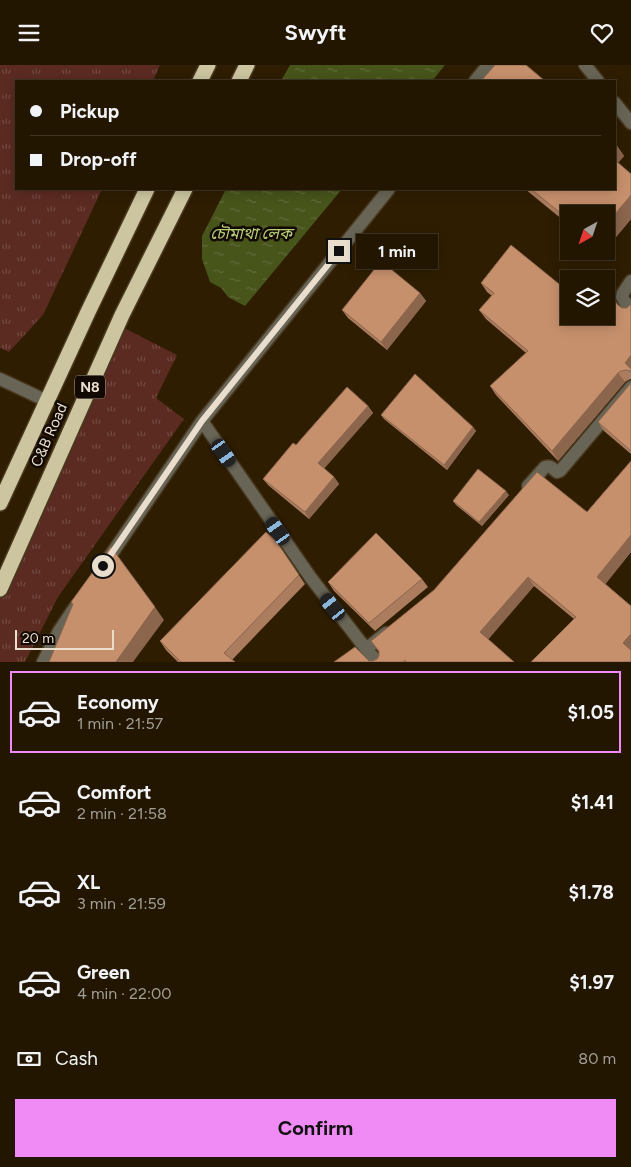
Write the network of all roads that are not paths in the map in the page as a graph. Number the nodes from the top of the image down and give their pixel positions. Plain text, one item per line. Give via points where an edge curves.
1 (208, 65) edge
2 (247, 65) edge
3 (488, 65) edge
4 (585, 65) edge
5 (200, 80) edge
6 (240, 80) edge
7 (476, 80) edge
8 (597, 80) edge
9 (616, 104) edge
10 (631, 123) edge
11 (148, 190) edge
12 (184, 190) edge
13 (387, 190) edge
14 (631, 281) edge
15 (631, 309) edge
16 (0, 379) edge
17 (631, 387) edge
18 (47, 401) junction
19 (202, 421) junction
20 (518, 497) edge
21 (0, 503) edge
22 (97, 575) edge
23 (0, 589) edge
24 (81, 599) edge
25 (396, 625) edge
26 (366, 649) junction
27 (43, 662) edge
28 (378, 662) edge

1 - 5 highway
2 - 6 highway
3 - 7 street
4 - 8 street
9 - 10 street
11 - 18 highway, C&B Road / N8
12 - 23 highway, C&B Road / N8 via 122,315
13 - 19 street
14 - 15 street via 622,297
16 - 18 street
17 - 20 street via 560,471 545,467
18 - 21 highway, C&B Road / N8
19 - 22 street
19 - 26 street via 311,578
24 - 27 street
25 - 26 street
26 - 28 street

